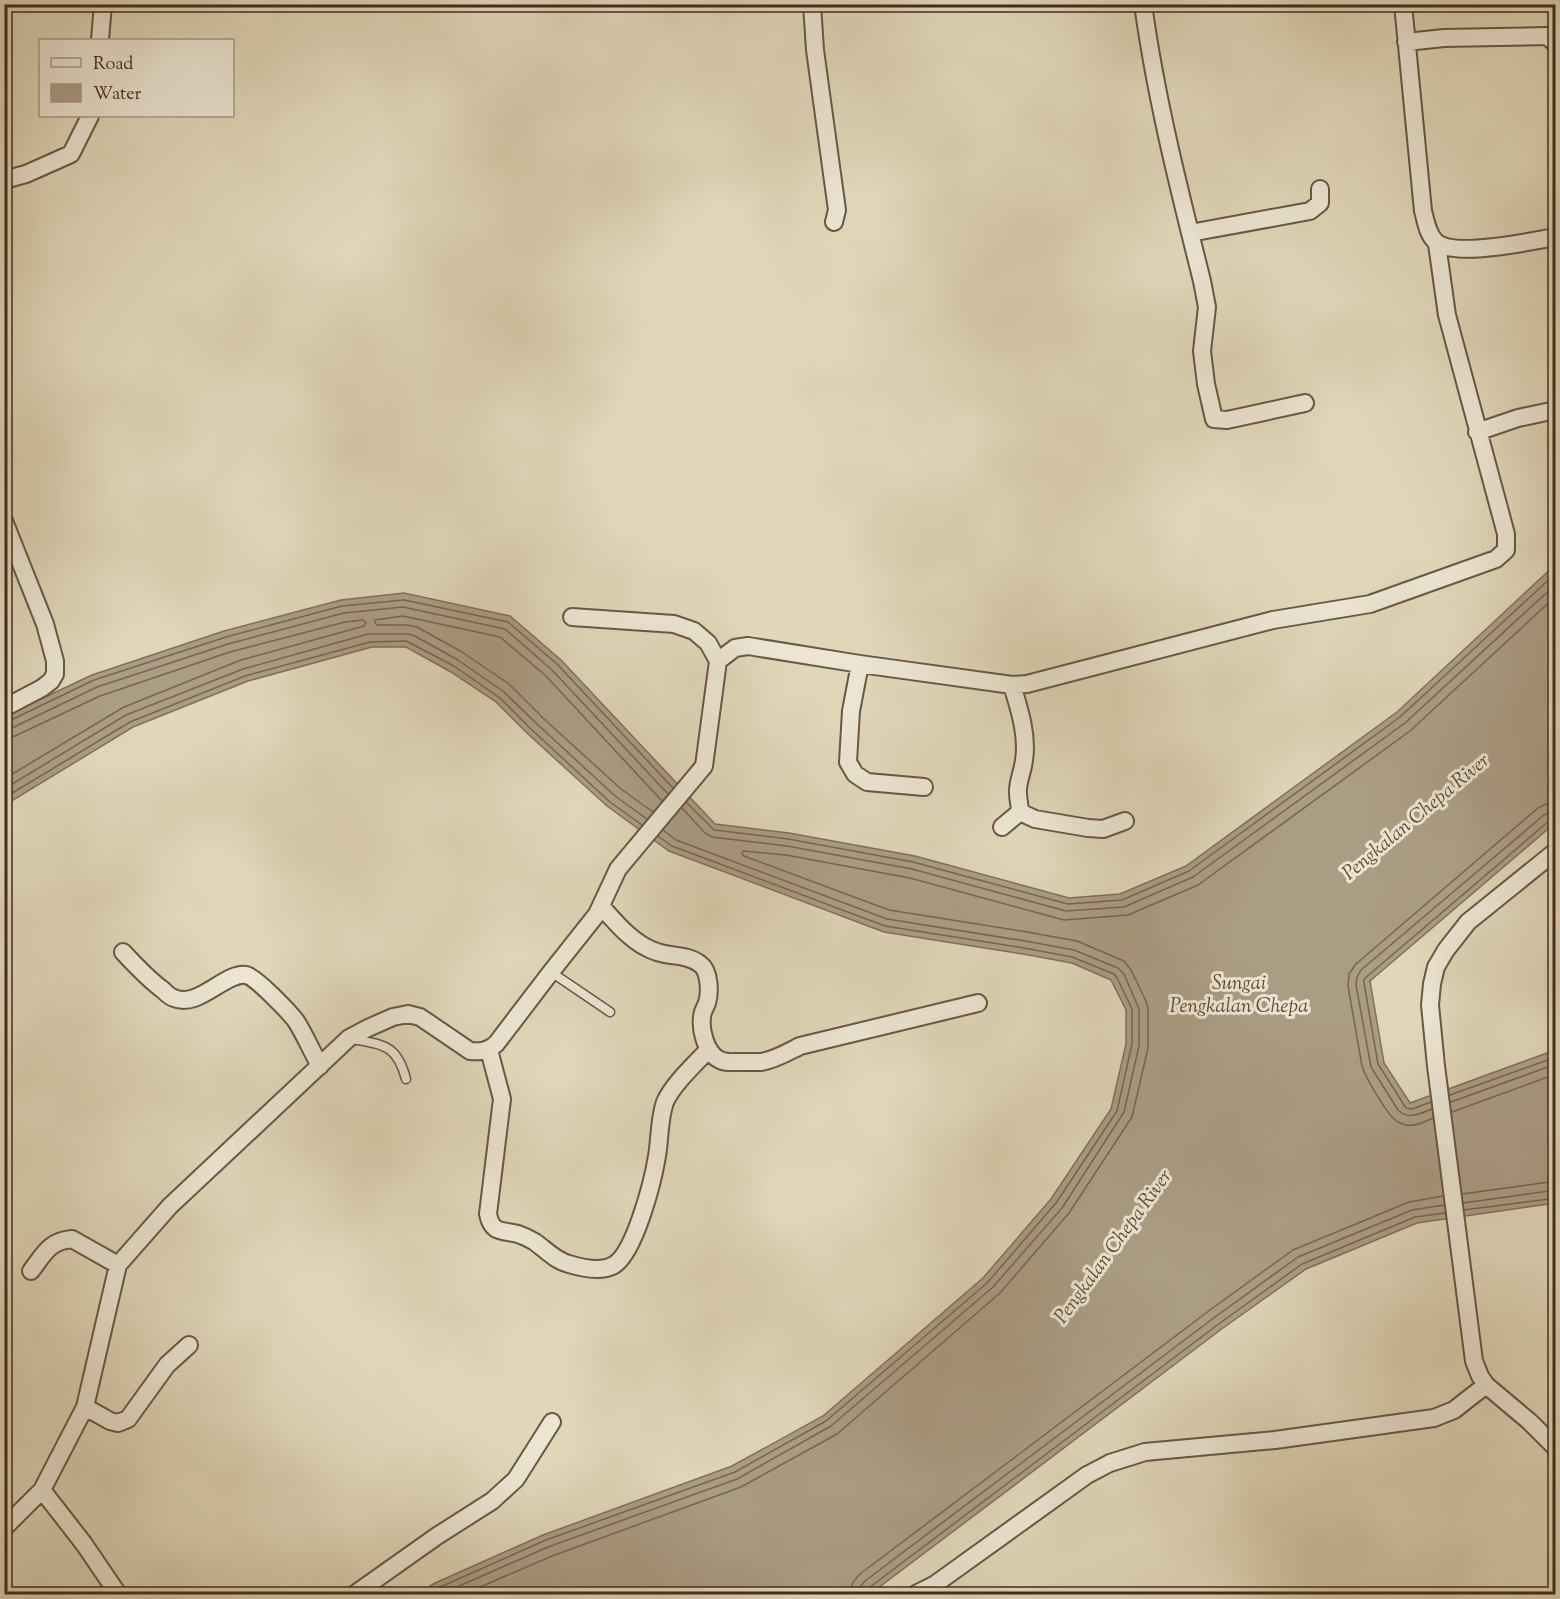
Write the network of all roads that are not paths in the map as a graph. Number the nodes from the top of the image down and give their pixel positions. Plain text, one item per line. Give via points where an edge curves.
1 (103, 4) edge
2 (812, 4) edge
3 (1143, 4) edge
4 (1403, 4) edge
5 (100, 39) edge
6 (1406, 42) junction
7 (1556, 44) edge
8 (89, 117) edge
9 (4, 180) edge
10 (1320, 189) dead end
11 (834, 222) dead end
12 (1190, 233) junction
13 (1556, 237) edge
14 (1437, 244) junction
15 (1305, 403) dead end
16 (1556, 410) edge
17 (1477, 432) junction
18 (4, 521) edge
19 (572, 617) dead end
20 (718, 661) junction
21 (860, 664) junction
22 (1012, 685) junction
23 (4, 708) edge
24 (924, 787) dead end
25 (1020, 812) junction
26 (1125, 821) dead end
27 (1002, 827) dead end
28 (1556, 852) edge
29 (601, 906) junction
30 (123, 952) dead end
31 (551, 972) junction
32 (978, 1003) dead end
33 (610, 1012) dead end
34 (349, 1038) junction
35 (709, 1049) junction
36 (489, 1050) junction
37 (320, 1066) junction
38 (406, 1078) dead end
39 (118, 1265) junction
40 (31, 1271) dead end
41 (189, 1345) dead end
42 (1486, 1385) junction
43 (86, 1407) junction
44 (552, 1422) dead end
45 (1556, 1448) edge
46 (42, 1490) junction
47 (4, 1528) edge
48 (118, 1594) edge
49 (355, 1594) edge
50 (916, 1594) edge

1 - 5 street
2 - 11 street via 837,210
3 - 12 street via 1164,128
4 - 6 street
6 - 7 street via 1547,36
6 - 14 street via 1424,211 1429,234
8 - 9 street via 71,153
10 - 12 street via 1320,203 1310,211
12 - 15 street via 1207,307 1202,351 1214,419 1227,420
13 - 14 street via 1471,249
14 - 17 street via 1447,315
16 - 17 street
17 - 22 street via 1506,534 1506,549 1496,559 1370,604 1273,620
18 - 23 street via 45,624 55,674 42,688
19 - 20 street via 674,624 694,631 708,643
20 - 21 street via 735,648 748,646
20 - 29 street via 704,766 618,869
21 - 22 street
21 - 24 street via 851,711 848,762 855,774 867,782
22 - 25 street via 1024,739 1025,758 1017,793
25 - 26 street via 1035,819 1088,828 1103,829
25 - 27 street
28 - 42 street via 1468,922 1436,967 1432,984 1430,1005 1436,1066 1461,1266 1474,1361
29 - 31 street
29 - 35 street via 647,948 701,964 709,991 703,1013 703,1036
30 - 37 street via 174,999 205,994 237,976 256,979 295,1020
31 - 33 lane
31 - 36 street
32 - 35 street via 800,1046 762,1062 726,1062 718,1060
34 - 36 street via 408,1014 420,1017 470,1051
34 - 37 street
34 - 38 lane via 383,1045 396,1055
35 - 36 street via 665,1103 657,1157 641,1220 623,1256 607,1268 596,1269 569,1264 521,1234 502,1232 490,1222 502,1100
37 - 39 street via 170,1206
39 - 40 street via 72,1239 50,1246
39 - 43 street
41 - 43 street via 167,1365 128,1419 110,1421
42 - 45 street
42 - 50 street via 1454,1410 1434,1418 1275,1440 1145,1452 1110,1463
43 - 46 street
44 - 49 street via 516,1479 492,1501
46 - 47 street
46 - 48 street

